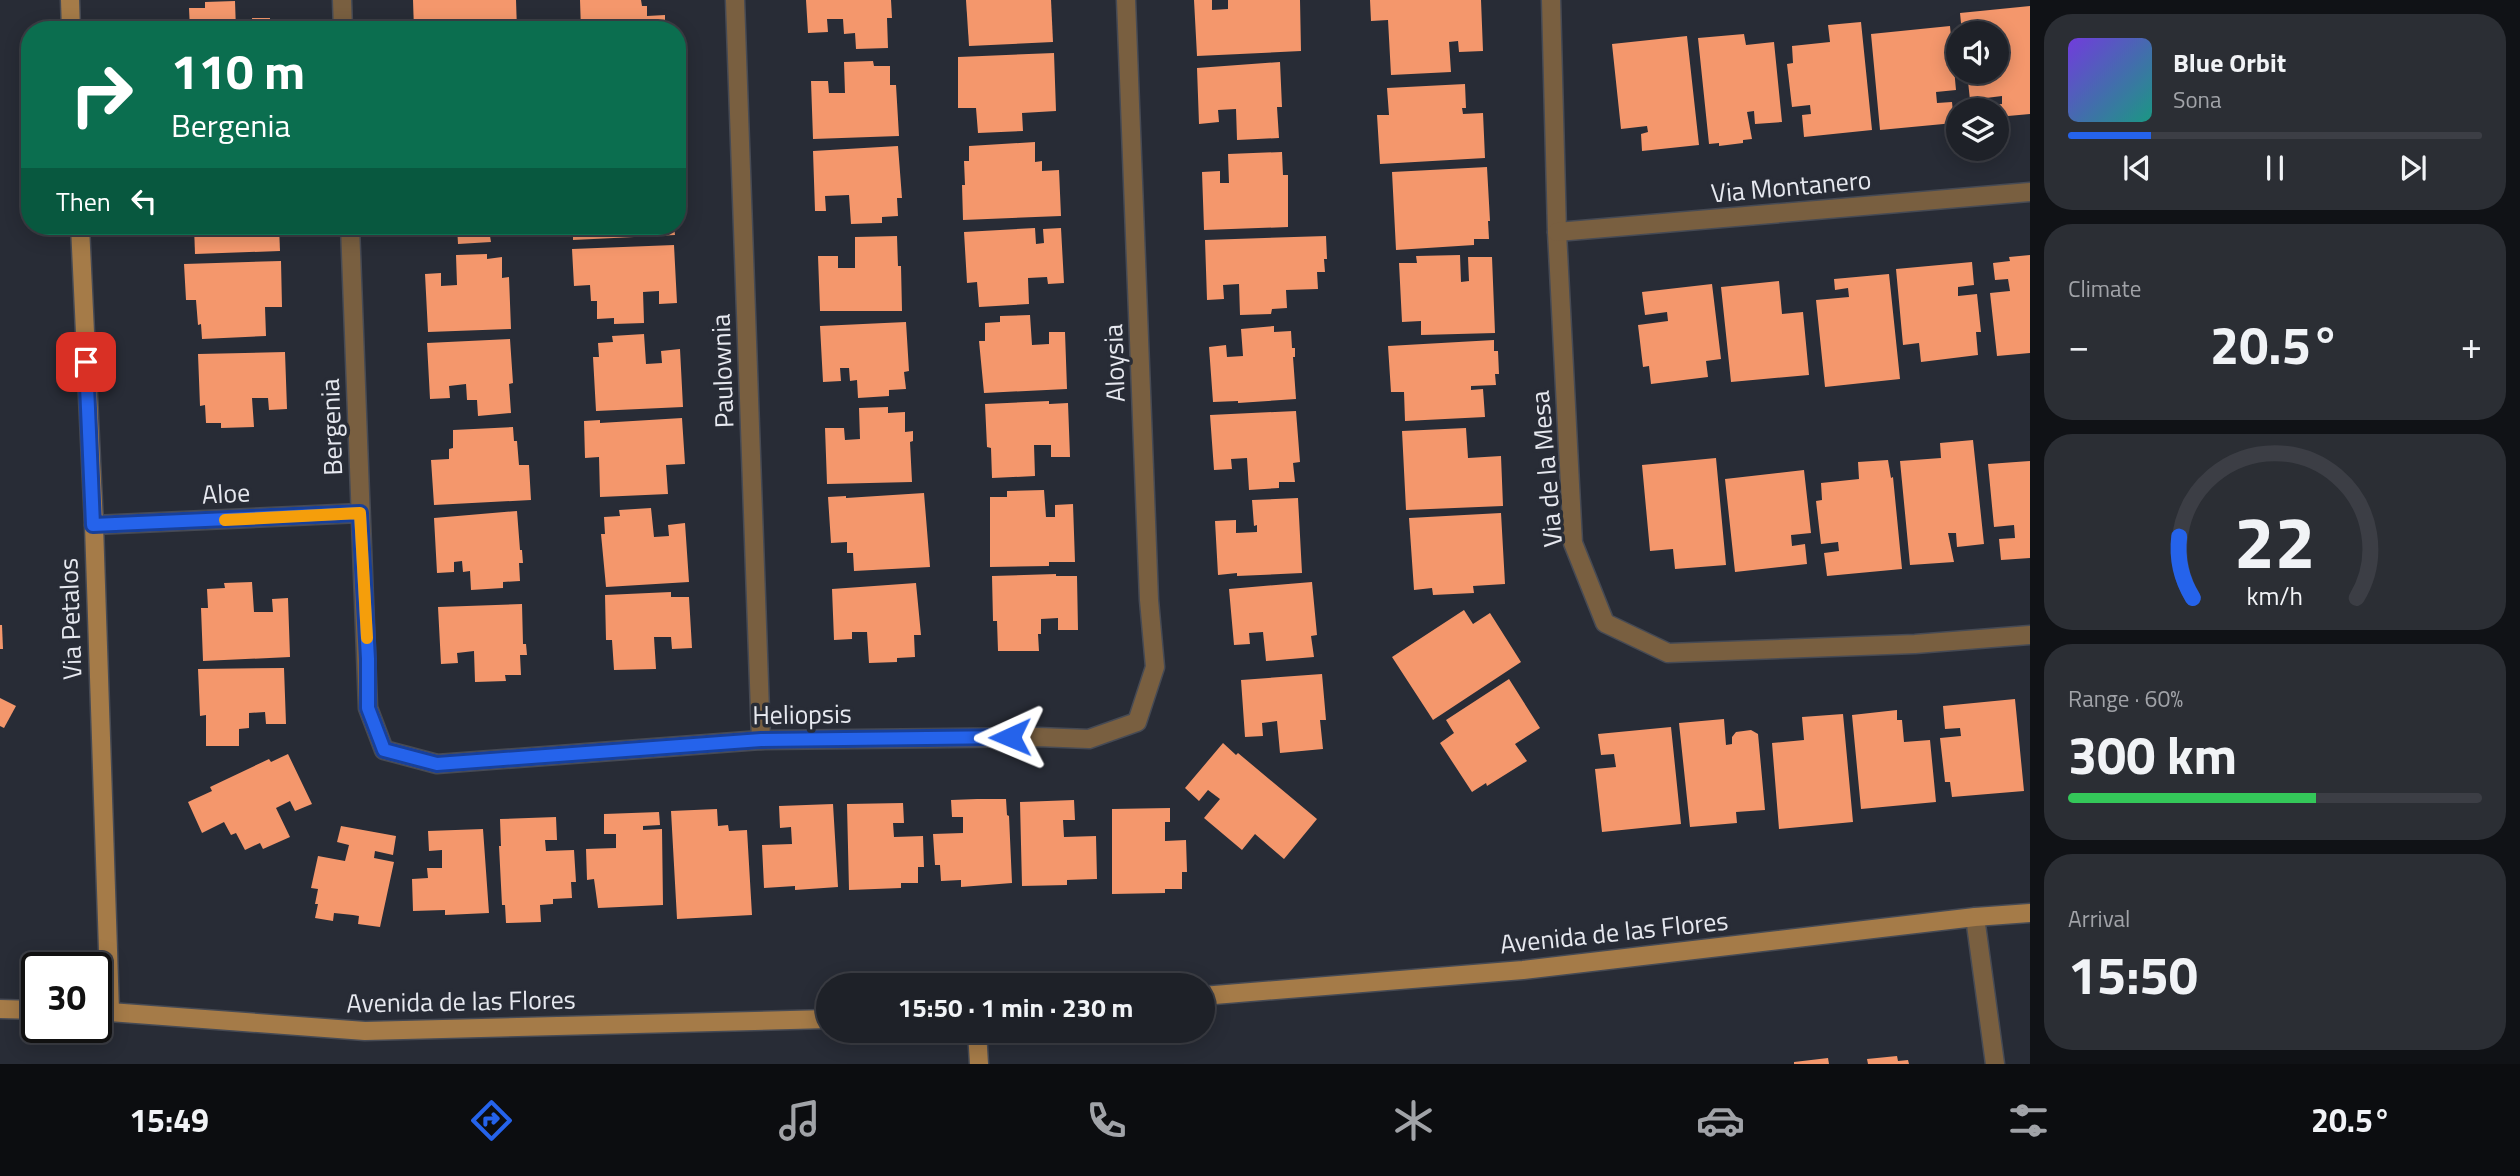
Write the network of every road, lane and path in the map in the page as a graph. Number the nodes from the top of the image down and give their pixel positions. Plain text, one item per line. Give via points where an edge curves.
1 (70, 0) edge
2 (342, 0) edge
3 (735, 0) edge
4 (1126, 0) edge
5 (1551, 0) edge
6 (71, 21) edge
7 (343, 21) edge
8 (2030, 192) edge
9 (1557, 232) junction
10 (80, 235) edge
11 (350, 235) edge
12 (360, 513) junction
13 (93, 525) junction
14 (2030, 635) edge
15 (1137, 722) joint
16 (761, 740) junction
17 (384, 750) joint
18 (2030, 913) edge
19 (1975, 917) junction
20 (102, 952) edge
21 (1215, 995) edge
22 (0, 1009) edge
23 (21, 1010) edge
24 (112, 1012) edge
25 (816, 1019) edge
26 (978, 1043) edge
27 (979, 1064) edge
28 (1995, 1064) edge

1 - 6 main road
2 - 7 street
3 - 16 street, Paulownia
4 - 15 street, Aloysia via 1155,667
5 - 9 street, Via de la Mesa
8 - 9 street, Via Montanero
9 - 14 street, Via de la Mesa via 1573,543 1605,623 1668,653
10 - 13 main road, Via Petalos
11 - 12 street, Bergenia
12 - 13 street, Aloe
12 - 17 street, Bergenia via 368,708
13 - 20 main road, Via Petalos
15 - 16 street, Heliopsis via 1089,739
16 - 17 street, Heliopsis via 437,764
18 - 19 main road, Avenida de las Flores
19 - 21 main road, Avenida de las Flores via 1523,970
19 - 28 street
22 - 23 main road
24 - 25 main road, Avenida de las Flores via 365,1031
26 - 27 main road

